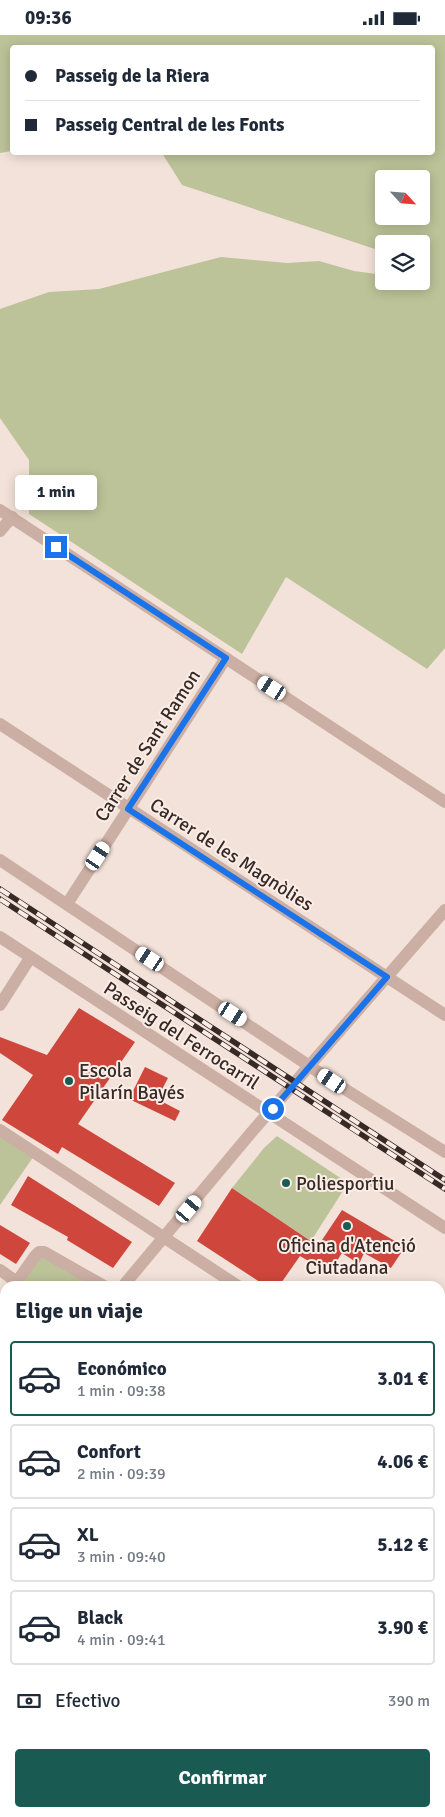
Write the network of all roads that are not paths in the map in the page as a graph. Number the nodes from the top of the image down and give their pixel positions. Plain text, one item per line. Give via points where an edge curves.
1 (0, 510) edge
2 (12, 517) junction
3 (0, 531) edge
4 (226, 658) junction
5 (0, 723) edge
6 (445, 802) edge
7 (128, 809) junction
8 (0, 860) edge
9 (67, 904) junction
10 (445, 910) edge
11 (0, 937) edge
12 (30, 958) junction
13 (387, 977) junction
14 (0, 1005) edge
15 (445, 1015) edge
16 (0, 1130) edge
17 (445, 1152) edge
18 (445, 1228) edge
19 (164, 1239) junction
20 (0, 1270) edge
21 (13, 1281) edge
22 (18, 1281) edge
23 (95, 1281) edge
24 (127, 1281) edge
25 (230, 1281) edge

1 - 2 street
2 - 3 street
2 - 4 street
4 - 6 street
4 - 7 street, Carrer de Sant Ramon
5 - 7 street, Carrer de les Magnòlies
7 - 9 street, Carrer de Sant Ramon
7 - 13 street, Carrer de les Magnòlies
8 - 9 street
9 - 17 street via 332,1081
10 - 13 street
11 - 12 street, Passeig del Ferrocarril
12 - 14 street
12 - 18 street, Passeig del Ferrocarril
13 - 15 street, Carrer de les Magnòlies
13 - 19 street
16 - 19 street
19 - 24 street
19 - 25 street
20 - 21 street
22 - 23 street via 35,1256 44,1252

